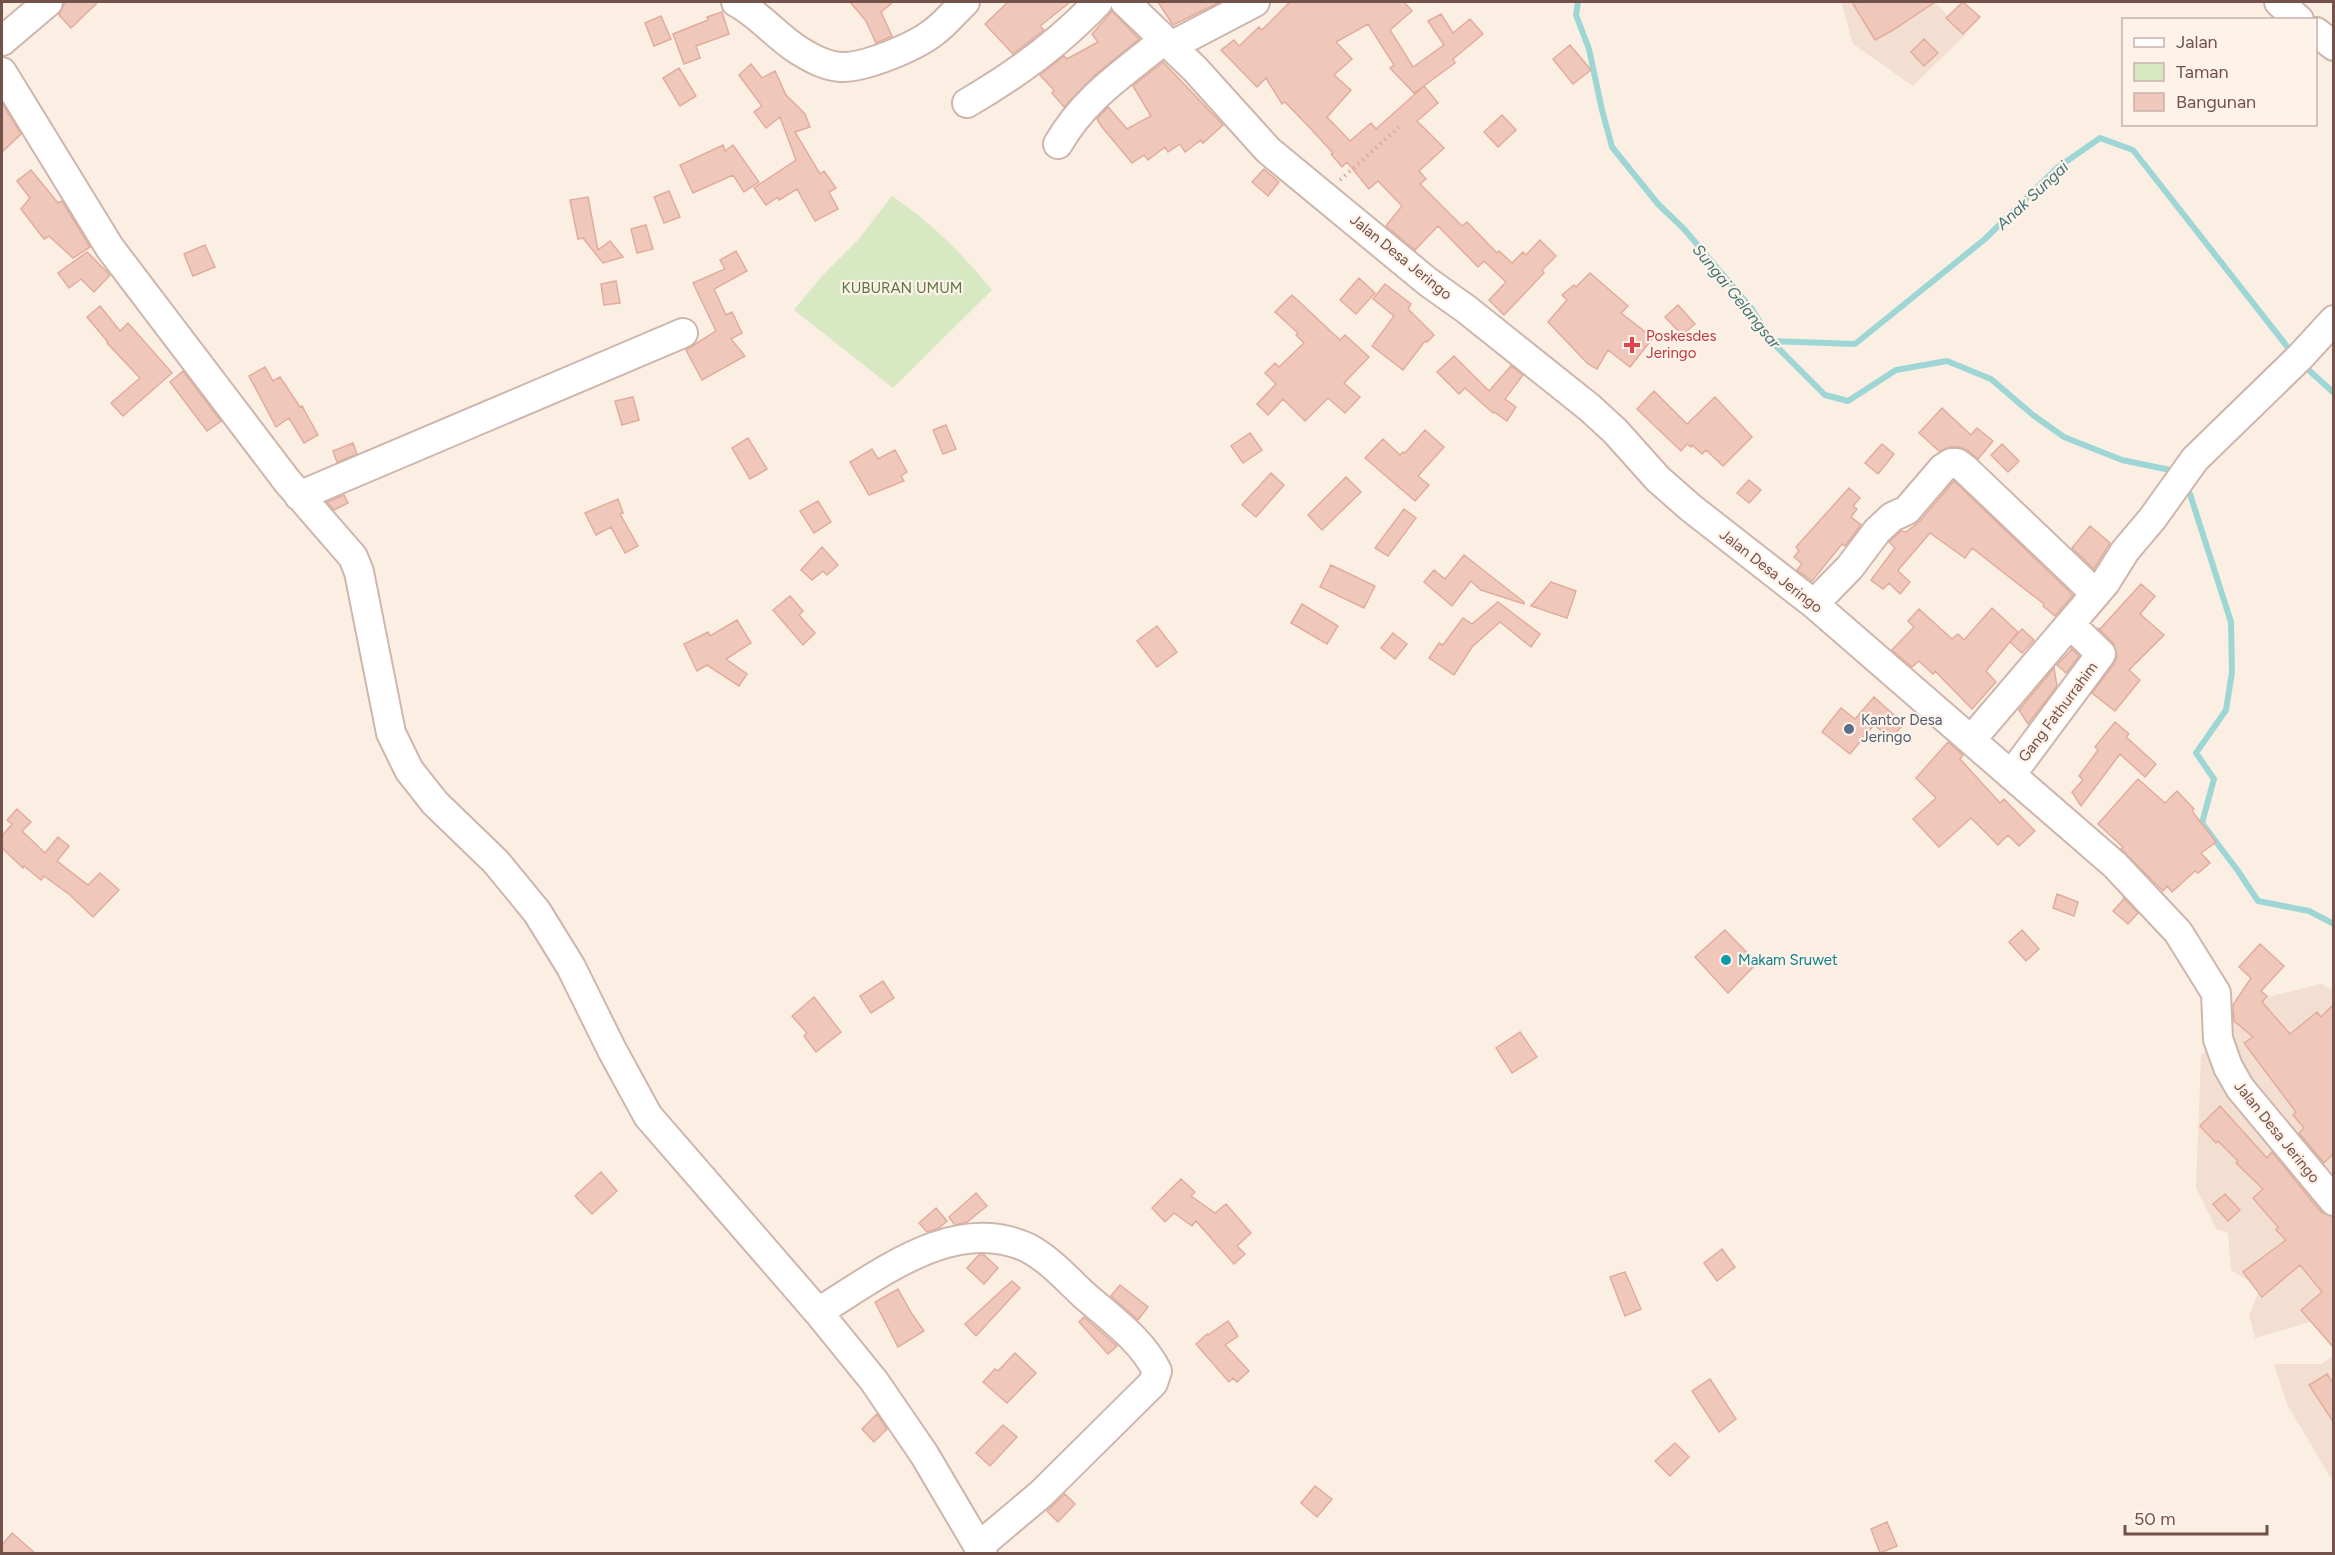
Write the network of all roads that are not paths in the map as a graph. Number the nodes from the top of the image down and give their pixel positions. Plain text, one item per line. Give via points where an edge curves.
1 (48, 2) edge
2 (736, 2) edge
3 (965, 2) edge
4 (1098, 2) edge
5 (1125, 2) edge
6 (1255, 2) edge
7 (2279, 2) edge
8 (2297, 18) edge
9 (2317, 33) edge
10 (2, 41) edge
11 (1168, 43) junction
12 (2334, 46) edge
13 (2, 72) edge
14 (967, 103) dead end
15 (1058, 144) dead end
16 (2330, 331) edge
17 (683, 333) dead end
18 (299, 496) junction
19 (2096, 593) junction
20 (1814, 604) junction
21 (2070, 624) junction
22 (1971, 740) junction
23 (2011, 776) junction
24 (2334, 1201) edge
25 (818, 1312) junction
26 (981, 1550) edge

1 - 10 street
2 - 3 street via 800,51 822,63 841,67 861,65 907,47 935,32
4 - 14 street via 1017,71
5 - 11 street, Jalan Desa Jeringo
6 - 11 street
7 - 8 street
9 - 12 street
11 - 15 street via 1118,75 1095,96
11 - 20 street, Jalan Desa Jeringo via 1268,150 1590,408 1676,495
13 - 18 street via 110,248
16 - 19 street via 2195,459
17 - 18 street
18 - 25 street via 353,557 391,734 410,771 537,912 571,967 640,1103 657,1128
19 - 20 street via 1965,469 1951,463 1906,510 1877,531 1850,567
19 - 21 street
20 - 22 street, Jalan Desa Jeringo
21 - 22 street
21 - 23 street, Gang Fathurrahim via 2101,654
22 - 23 street, Jalan Desa Jeringo
23 - 24 street, Jalan Desa Jeringo via 2115,865 2178,932 2216,993 2218,1039 2240,1088
25 - 26 street via 900,1417
25 - 26 street via 924,1250 962,1240 993,1240 1019,1245 1047,1261 1128,1333 1153,1363 1153,1383

